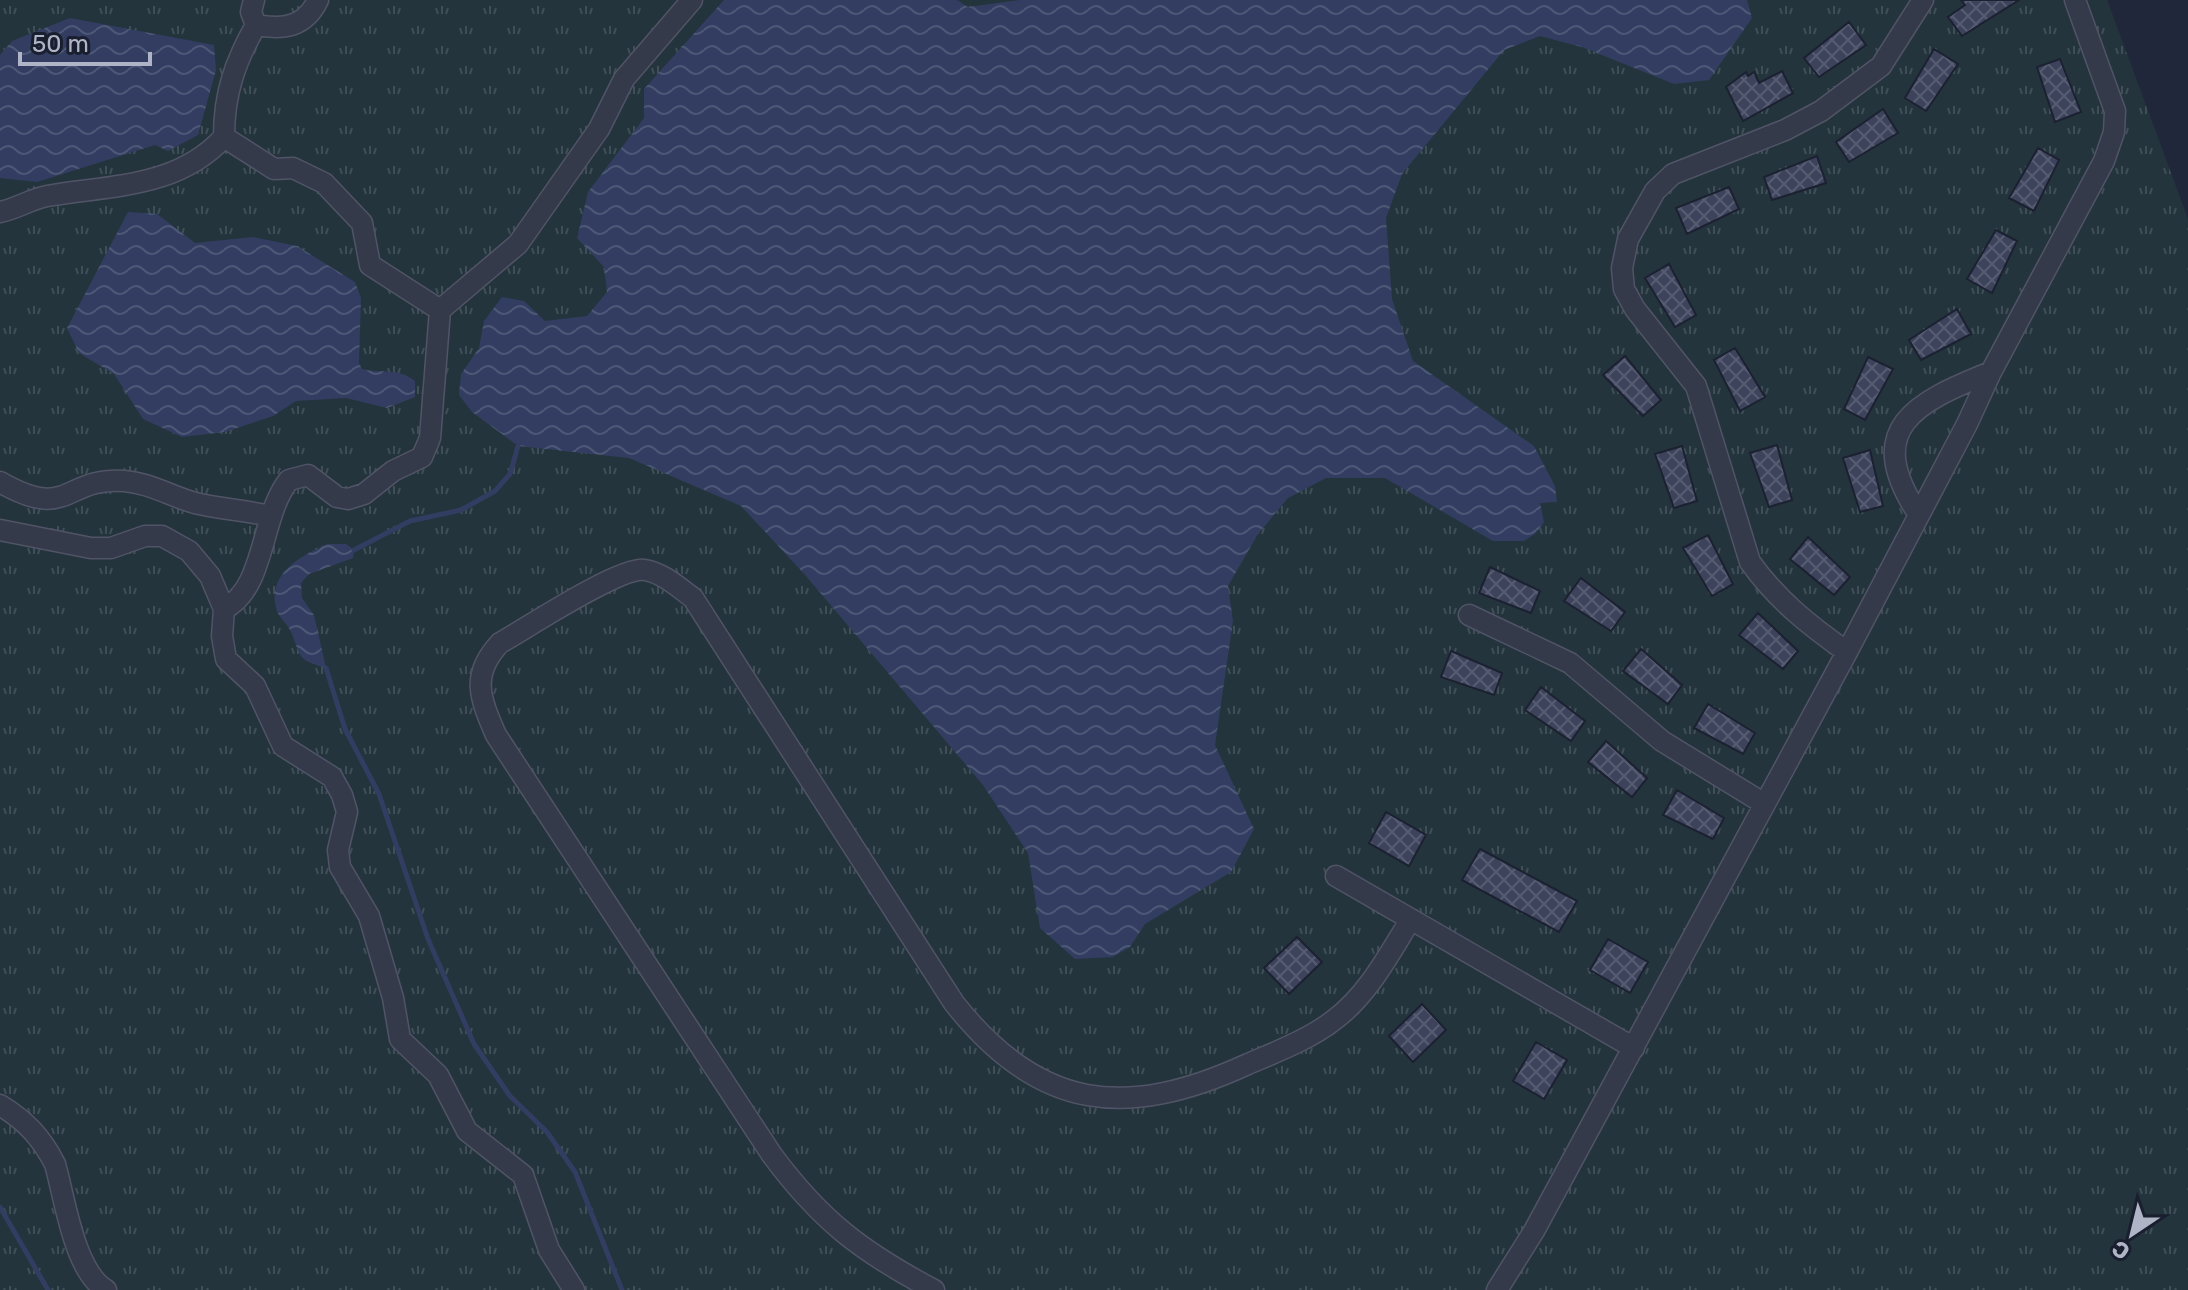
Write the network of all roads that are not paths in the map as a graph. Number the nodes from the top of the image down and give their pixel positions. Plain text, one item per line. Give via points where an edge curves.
1 (254, 0) edge
2 (318, 0) edge
3 (692, 0) edge
4 (1923, 0) edge
5 (2075, 0) edge
6 (256, 25) junction
7 (224, 137) junction
8 (0, 212) edge
9 (440, 310) junction
10 (1991, 372) junction
11 (0, 482) edge
12 (1919, 515) junction
13 (269, 516) junction
14 (0, 530) edge
15 (224, 609) junction
16 (1469, 615) dead end
17 (1847, 652) junction
18 (1763, 803) junction
19 (1336, 876) dead end
20 (1411, 919) junction
21 (1634, 1048) junction
22 (0, 1105) edge
23 (106, 1290) edge
24 (574, 1290) edge
25 (934, 1290) edge
26 (1497, 1290) edge

1 - 6 lane
2 - 6 lane via 304,21 290,27
3 - 9 lane via 624,79 599,129 518,244
4 - 17 lane via 1881,66 1821,111 1673,174 1637,221 1622,268 1624,289 1635,309 1696,386 1750,562 1804,621
5 - 10 lane via 2115,111 2114,132 2104,161
6 - 7 lane via 232,70
7 - 8 lane via 200,161 183,169 144,181 44,196
7 - 9 lane via 274,169 293,168 324,183 362,223 370,265
9 - 13 lane via 430,438 422,457 348,499 337,497 312,477 296,477 286,484
10 - 12 lane
10 - 12 lane via 1933,395 1906,420 1894,440
11 - 13 lane via 46,501 95,483 125,481 192,502
12 - 17 lane
13 - 15 lane via 250,583 241,598
14 - 15 lane via 91,548 162,536 199,563
15 - 24 lane via 226,659 255,686 283,746 332,777 342,795 347,812 338,850 340,867 369,916 400,1039 438,1075 467,1131 523,1175 549,1250
16 - 18 lane via 1570,663 1662,741
17 - 18 lane
18 - 21 lane
19 - 20 lane
20 - 21 lane
20 - 25 lane via 1373,979 1335,1020 1201,1086 1113,1099 1088,1096 1010,1063 973,1027 693,598 666,578 643,570 620,575 500,643 485,659 479,681 496,735 772,1155 841,1234
21 - 26 lane
22 - 23 lane via 31,1127 48,1150 83,1262 95,1283

